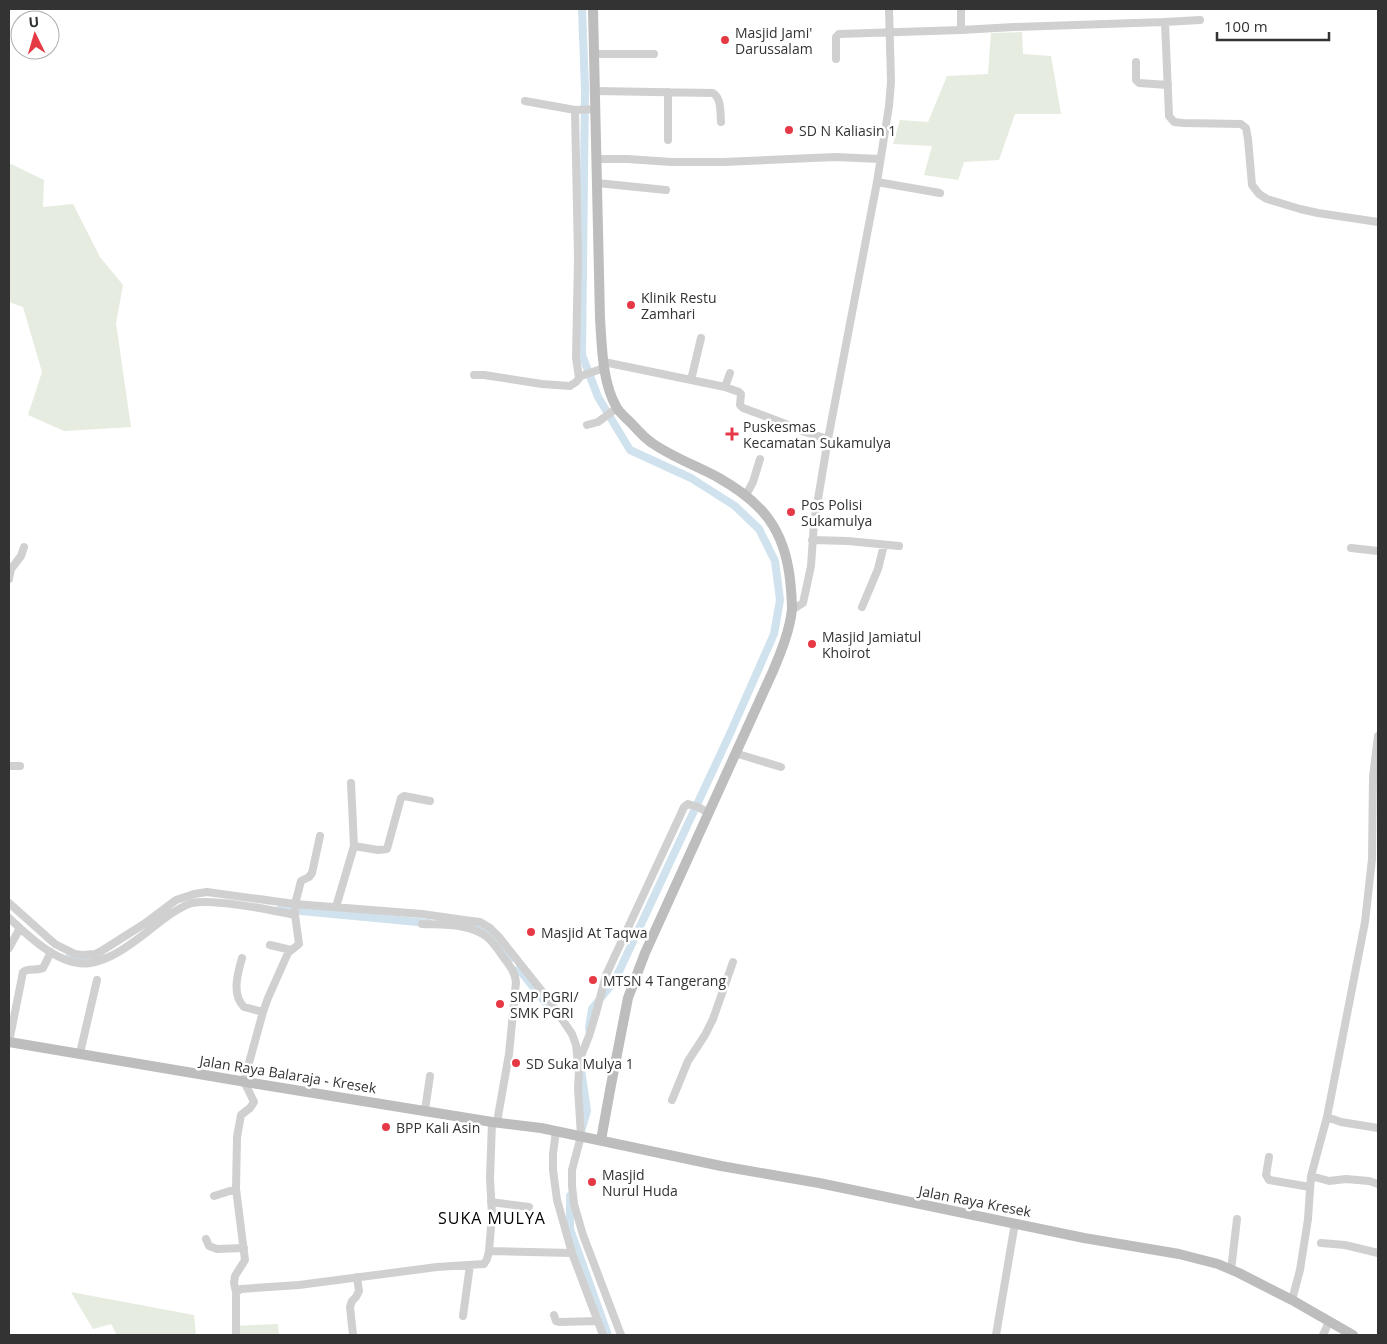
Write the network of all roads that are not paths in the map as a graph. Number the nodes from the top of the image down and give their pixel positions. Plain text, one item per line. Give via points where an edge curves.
1 (593, 9) edge
2 (889, 9) edge
3 (961, 9) edge
4 (1200, 20) dead end
5 (1164, 22) junction
6 (961, 30) junction
7 (890, 32) junction
8 (594, 54) junction
9 (654, 54) dead end
10 (836, 59) dead end
11 (1136, 62) dead end
12 (1168, 85) junction
13 (595, 91) junction
14 (668, 92) junction
15 (525, 101) dead end
16 (594, 109) junction
17 (577, 110) junction
18 (721, 122) dead end
19 (668, 140) dead end
20 (597, 159) junction
21 (880, 159) junction
22 (597, 182) junction
23 (877, 182) junction
24 (666, 190) dead end
25 (940, 193) dead end
26 (1378, 222) edge
27 (701, 338) dead end
28 (601, 367) junction
29 (730, 373) dead end
30 (474, 375) dead end
31 (580, 377) junction
32 (691, 380) junction
33 (725, 387) junction
34 (615, 410) junction
35 (587, 425) dead end
36 (828, 439) junction
37 (760, 459) dead end
38 (746, 495) junction
39 (812, 540) junction
40 (884, 545) junction
41 (898, 546) dead end
42 (24, 547) dead end
43 (1351, 548) dead end
44 (1378, 551) edge
45 (9, 579) edge
46 (862, 607) dead end
47 (792, 610) junction
48 (1378, 736) edge
49 (735, 753) junction
50 (9, 766) edge
51 (20, 766) dead end
52 (781, 767) dead end
53 (351, 783) dead end
54 (430, 800) dead end
55 (709, 813) junction
56 (320, 836) dead end
57 (354, 846) junction
58 (9, 903) edge
59 (336, 907) junction
60 (295, 909) junction
61 (9, 918) edge
62 (422, 924) dead end
63 (20, 928) junction
64 (270, 945) dead end
65 (9, 948) edge
66 (291, 950) junction
67 (51, 952) junction
68 (242, 958) dead end
69 (733, 962) dead end
70 (98, 980) dead end
71 (263, 1012) junction
72 (9, 1042) edge
73 (80, 1053) junction
74 (579, 1062) junction
75 (430, 1076) dead end
76 (244, 1081) junction
77 (672, 1100) dead end
78 (425, 1110) junction
79 (1327, 1117) junction
80 (495, 1122) junction
81 (1378, 1128) edge
82 (559, 1132) junction
83 (579, 1135) junction
84 (601, 1140) junction
85 (1270, 1157) dead end
86 (1312, 1176) junction
87 (1378, 1184) edge
88 (1310, 1187) junction
89 (236, 1189) junction
90 (214, 1196) dead end
91 (491, 1202) junction
92 (529, 1207) dead end
93 (1237, 1218) dead end
94 (1016, 1223) junction
95 (206, 1239) dead end
96 (1321, 1243) dead end
97 (244, 1248) junction
98 (489, 1251) junction
99 (579, 1253) junction
100 (1378, 1253) edge
101 (470, 1265) junction
102 (1231, 1270) junction
103 (357, 1278) junction
104 (236, 1292) junction
105 (1292, 1300) junction
106 (554, 1315) dead end
107 (464, 1316) dead end
108 (598, 1321) junction
109 (1329, 1322) junction
110 (236, 1335) edge
111 (352, 1335) edge
112 (603, 1335) edge
113 (621, 1335) edge
114 (996, 1335) edge
115 (1322, 1335) edge
116 (1353, 1335) edge

1 - 8 main road
2 - 7 street
3 - 6 street
4 - 5 street
5 - 6 street
5 - 12 street
6 - 7 street
7 - 10 street via 838,34
7 - 21 street via 891,82
8 - 9 street
8 - 13 main road
11 - 12 street via 1136,80 1140,83
12 - 26 street via 1169,116 1174,122 1241,124 1246,128 1252,185 1259,194 1300,209
13 - 14 street
13 - 16 main road
14 - 18 street via 717,95
14 - 19 street
15 - 17 street
16 - 17 street
16 - 20 main road
17 - 31 street via 576,358
20 - 21 street via 672,162 836,157
20 - 22 main road
21 - 23 street
22 - 24 street
22 - 28 main road
23 - 25 street
23 - 36 street
27 - 32 street
28 - 31 street
28 - 32 street
28 - 34 main road
29 - 33 street
30 - 31 street via 564,386 573,384
32 - 33 street
33 - 36 street via 741,394 740,406 743,408
34 - 35 street via 598,422
34 - 38 main road via 653,444
36 - 39 street
37 - 38 street
38 - 47 main road via 758,505 781,539 788,562
39 - 40 street
39 - 47 street via 811,566 803,603
40 - 41 street
40 - 46 street
42 - 45 street
43 - 44 street
47 - 49 main road via 782,650
48 - 79 street via 1372,777 1372,859 1366,922
49 - 52 street
49 - 55 main road
50 - 51 street
53 - 57 street
54 - 57 street via 401,798 387,849
55 - 74 street via 686,805 679,818 606,975
55 - 84 main road via 628,998
56 - 60 street via 312,873 301,881
57 - 59 street
58 - 60 street via 55,944 82,955 104,950 176,900 194,894 207,892
59 - 60 street
59 - 74 street via 422,914 480,922 490,928 549,1000 572,1034
60 - 66 street via 299,943
60 - 67 street via 195,903 178,910 133,943 98,961 73,962
61 - 63 street
62 - 80 street via 470,928 481,933 512,968 516,982 509,1054
63 - 65 street
63 - 67 street
64 - 66 street
66 - 71 street
67 - 72 street via 43,968 23,972
68 - 71 street via 238,999 244,1007
69 - 77 street via 713,1019 688,1061
70 - 73 street
71 - 76 street
72 - 73 main road, Jalan Raya Balaraja - Kresek
73 - 76 main road, Jalan Raya Balaraja - Kresek
74 - 83 street
75 - 78 street
76 - 78 main road, Jalan Raya Balaraja - Kresek
76 - 89 street via 254,1102 240,1118
78 - 80 main road, Jalan Raya Balaraja - Kresek
79 - 81 street
79 - 86 street
80 - 82 main road, Jalan Raya Balaraja - Kresek
80 - 91 street
82 - 83 main road, Jalan Raya Balaraja - Kresek
82 - 99 street via 552,1170 559,1208
83 - 84 main road, Jalan Raya Kresek
83 - 99 street via 572,1170
84 - 94 main road, Jalan Raya Kresek
85 - 88 street via 1266,1175 1269,1180
86 - 87 street via 1329,1181 1346,1179
86 - 88 street
88 - 105 street via 1300,1270
89 - 90 street
89 - 97 street
91 - 92 street
91 - 98 street
93 - 102 street
94 - 102 main road, Jalan Raya Kresek via 1179,1254
94 - 114 street
95 - 97 street via 217,1250
96 - 100 street
97 - 104 street via 245,1260 235,1276
98 - 99 street
98 - 101 street via 484,1264
99 - 108 street
99 - 113 street
101 - 103 street
101 - 107 street
102 - 105 main road, Jalan Raya Kresek
103 - 104 street
103 - 111 street via 359,1290 350,1307
104 - 110 street
105 - 109 main road, Jalan Raya Kresek
106 - 108 street via 560,1322
108 - 112 street
109 - 115 street
109 - 116 main road, Jalan Raya Kresek

